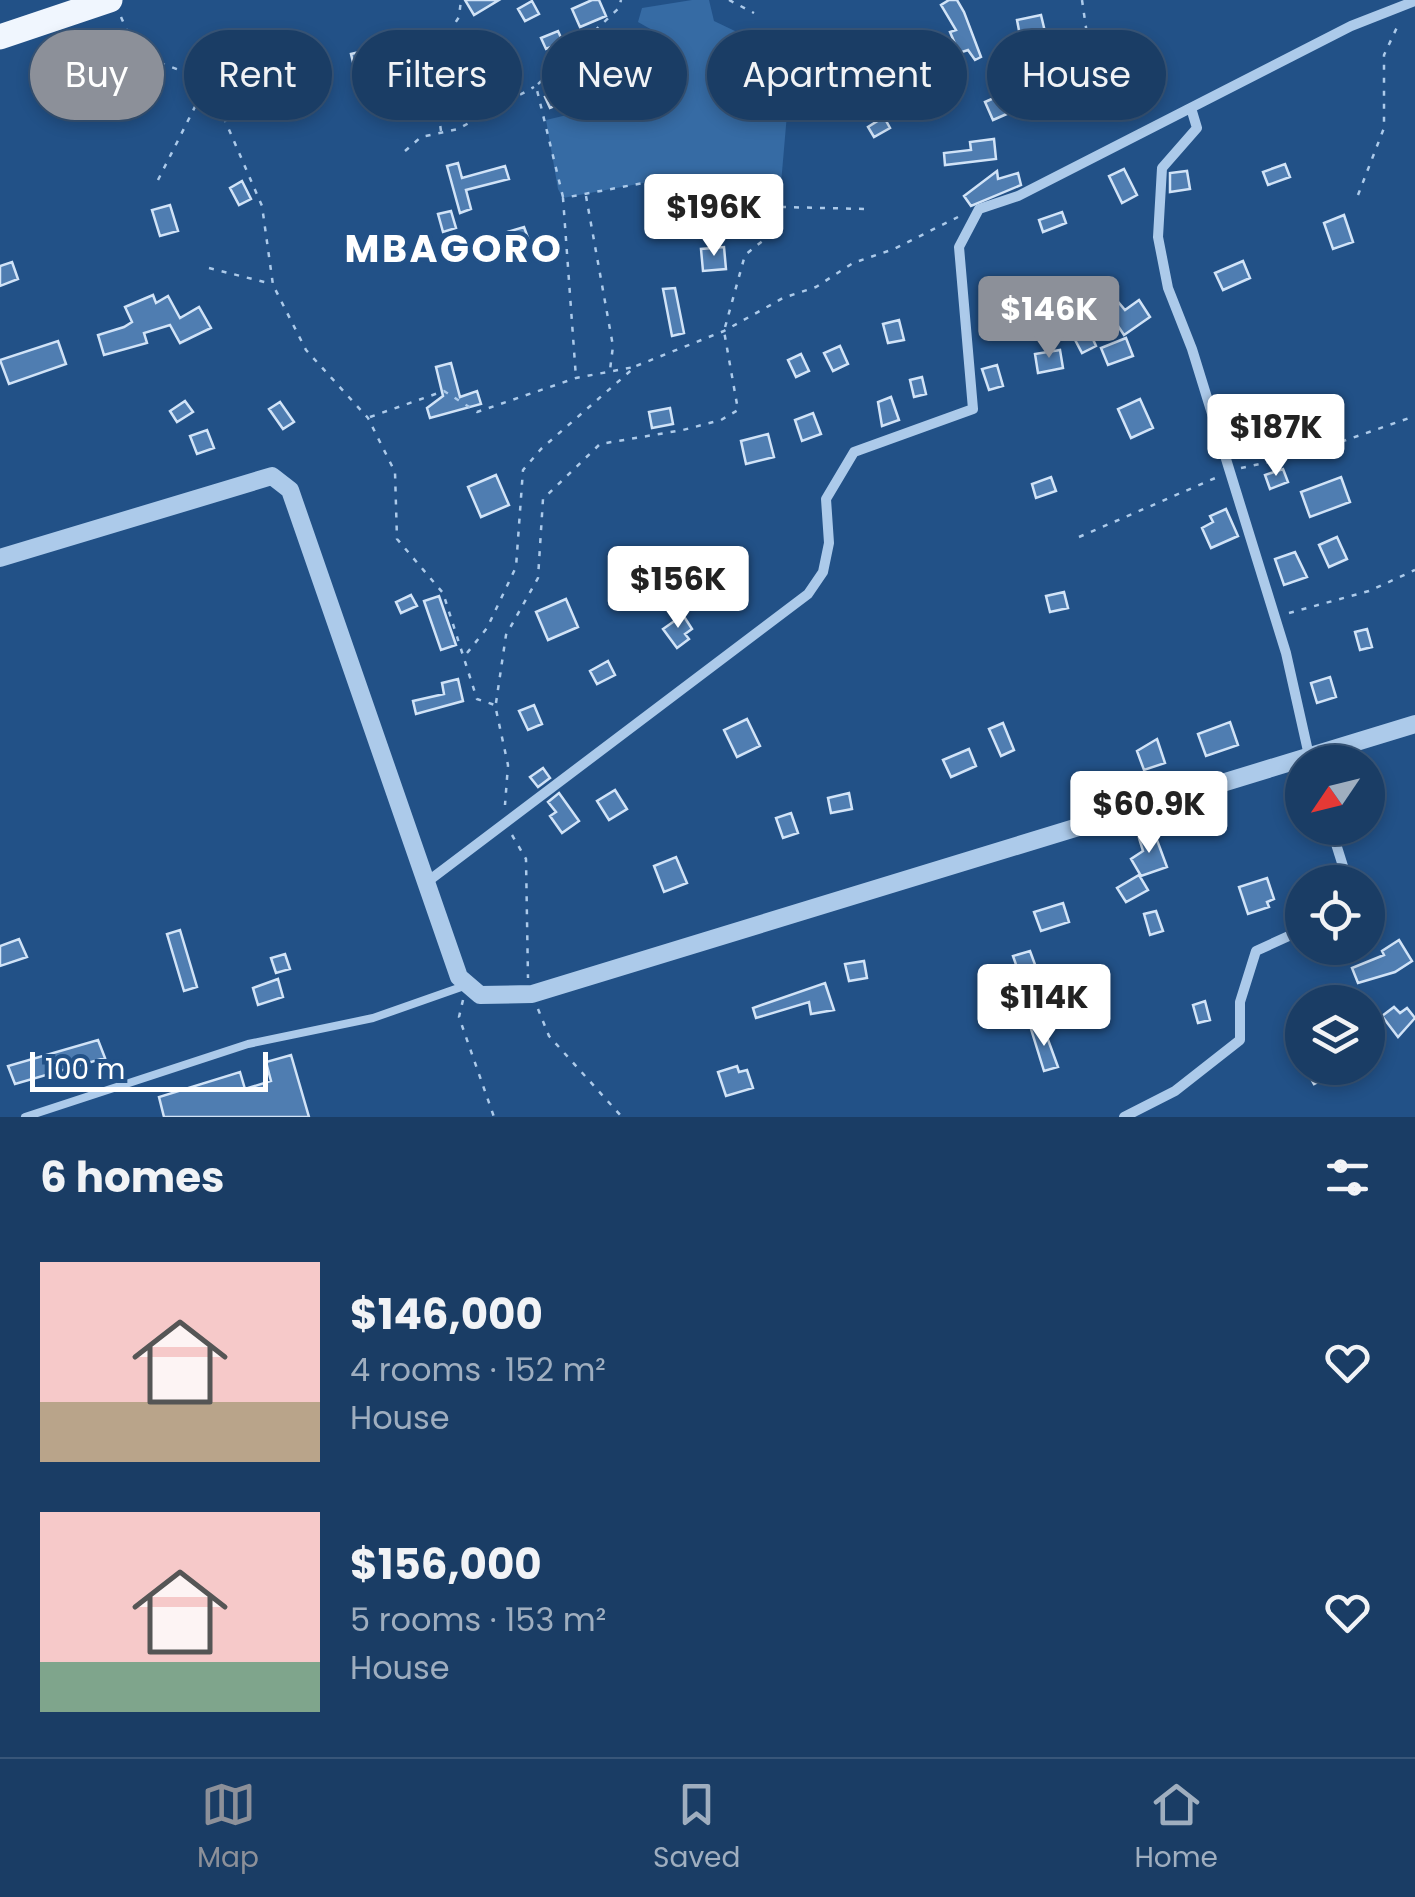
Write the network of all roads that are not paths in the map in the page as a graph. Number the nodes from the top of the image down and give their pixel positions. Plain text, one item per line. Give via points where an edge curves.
1 (1415, 1) edge
2 (116, 9) edge
3 (0, 37) edge
4 (1192, 108) junction
5 (0, 558) edge
6 (1415, 724) edge
7 (1307, 745) edge
8 (1350, 745) edge
9 (1285, 766) edge
10 (427, 882) junction
11 (1285, 938) edge
12 (468, 984) junction
13 (26, 1117) edge
14 (1124, 1117) edge

1 - 4 street via 1351,26
2 - 3 main road
4 - 7 street via 1198,128 1162,168 1158,237 1168,288 1276,618
4 - 10 street via 979,209 959,247 973,410 854,452 826,499 829,544 823,572 808,594
5 - 10 street via 272,476 290,490 307,532
6 - 8 street
9 - 12 street via 532,994 480,995
10 - 12 street
11 - 14 street via 1256,951 1240,1002 1240,1040 1175,1090
12 - 13 lane via 373,1018 248,1044

